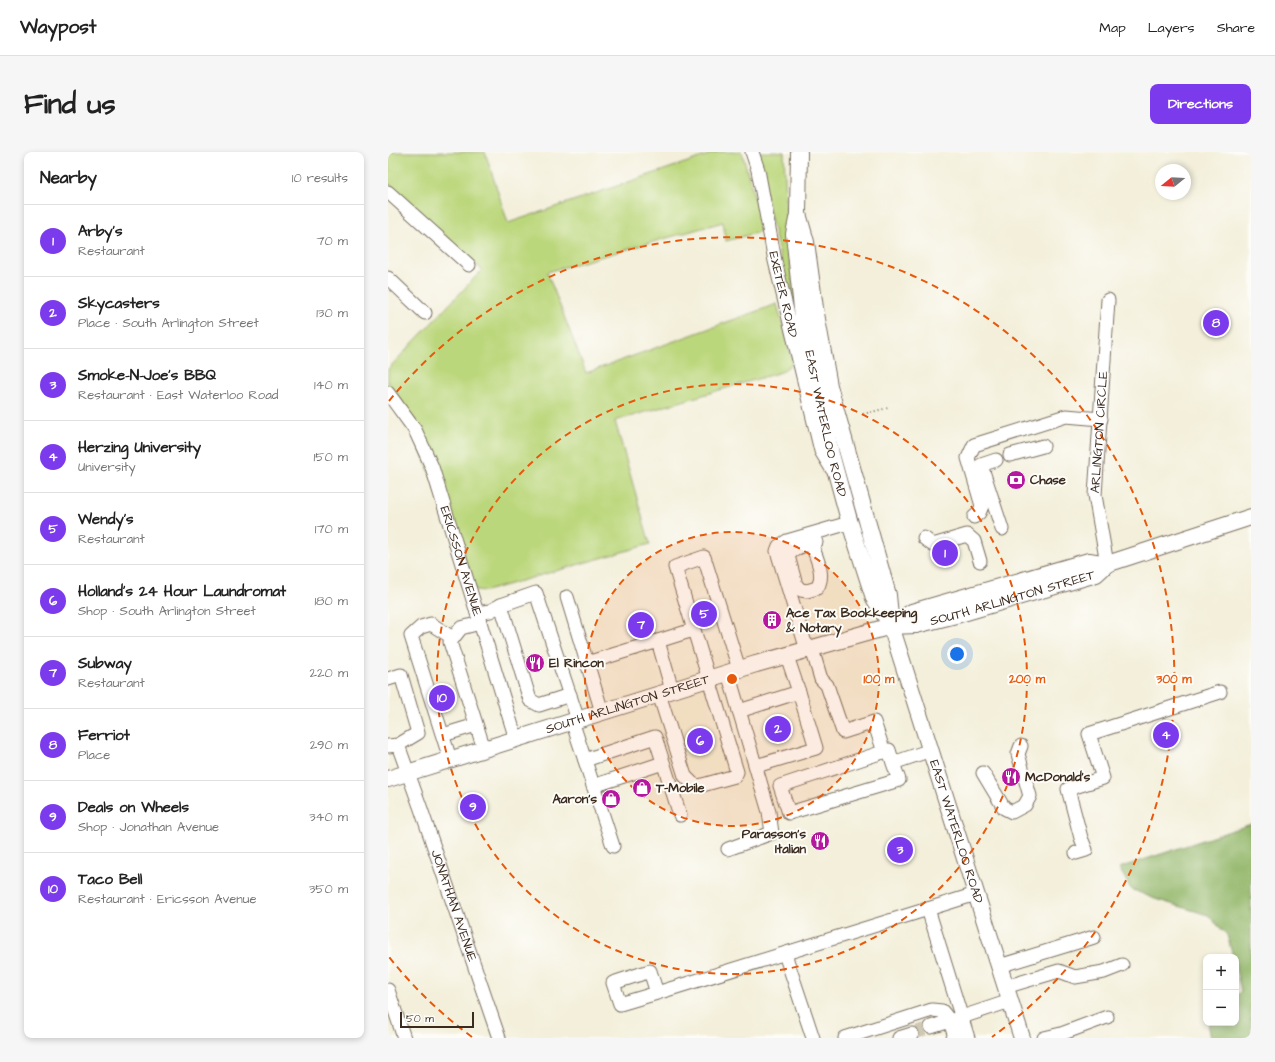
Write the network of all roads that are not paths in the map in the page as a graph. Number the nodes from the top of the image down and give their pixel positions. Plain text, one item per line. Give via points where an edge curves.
1 (752, 152) edge
2 (799, 152) edge
3 (388, 192) edge
4 (798, 214) junction
5 (469, 265) dead end
6 (388, 278) edge
7 (1108, 300) dead end
8 (425, 313) dead end
9 (388, 393) edge
10 (1101, 419) junction
11 (1043, 446) dead end
12 (1010, 455) dead end
13 (996, 460) dead end
14 (838, 480) junction
15 (974, 517) dead end
16 (1251, 517) edge
17 (849, 523) junction
18 (1002, 529) dead end
19 (924, 538) dead end
20 (814, 539) junction
21 (980, 561) dead end
22 (1107, 564) junction
23 (567, 597) dead end
24 (793, 603) junction
25 (501, 605) junction
26 (478, 618) junction
27 (891, 626) junction
28 (693, 630) junction
29 (453, 638) junction
30 (658, 641) junction
31 (809, 649) junction
32 (787, 656) junction
33 (587, 663) junction
34 (733, 671) junction
35 (388, 679) edge
36 (707, 679) junction
37 (666, 692) junction
38 (799, 692) junction
39 (1220, 692) dead end
40 (570, 695) junction
41 (739, 710) junction
42 (602, 712) junction
43 (575, 720) junction
44 (476, 725) junction
45 (443, 736) junction
46 (516, 739) junction
47 (393, 745) edge
48 (1021, 746) dead end
49 (484, 749) junction
50 (931, 750) junction
51 (884, 752) junction
52 (450, 759) junction
53 (584, 760) junction
54 (663, 763) junction
55 (893, 763) junction
56 (756, 766) junction
57 (408, 773) junction
58 (983, 773) dead end
59 (388, 779) edge
60 (593, 786) junction
61 (680, 815) dead end
62 (613, 846) dead end
63 (728, 849) dead end
64 (1076, 853) dead end
65 (976, 894) junction
66 (928, 909) junction
67 (1094, 937) dead end
68 (785, 954) junction
69 (1122, 965) dead end
70 (999, 966) junction
71 (388, 990) edge
72 (657, 993) dead end
73 (1008, 994) junction
74 (1107, 1017) dead end
75 (957, 1030) edge
76 (932, 1032) tunnel mouth
77 (912, 1034) dead end
78 (404, 1038) edge
79 (499, 1038) edge
80 (813, 1038) edge
81 (845, 1038) edge
82 (899, 1038) edge
83 (1022, 1038) edge
84 (1044, 1038) edge

1 - 14 street, EXETER ROAD via 821,451
2 - 4 main road, EAST WATERLOO ROAD
3 - 5 street
4 - 14 main road, EAST WATERLOO ROAD via 794,234 803,318
4 - 27 main road, EAST WATERLOO ROAD via 806,242 814,308 829,386 888,595
6 - 8 street
7 - 10 street, ARLINGTON CIRCLE
9 - 26 street, ERICSSON AVENUE via 415,430 432,467
10 - 15 street via 1066,416 974,445 968,458 982,506
10 - 22 street, ARLINGTON CIRCLE via 1095,495
11 - 12 street
13 - 18 street via 982,465
14 - 17 main road, EAST WATERLOO ROAD
16 - 22 main road, SOUTH ARLINGTON STREET
17 - 20 street
17 - 27 main road, EAST WATERLOO ROAD via 874,598
19 - 21 street via 933,545 967,535 974,541
20 - 24 street via 828,579 824,589 816,597
20 - 24 street via 787,541 777,552
22 - 27 main road, SOUTH ARLINGTON STREET via 1096,574 961,614 916,625
23 - 33 street
24 - 31 street
25 - 26 street
25 - 40 street via 530,700 539,705
25 - 40 street via 536,593
26 - 29 street via 461,628
26 - 46 street, ERICSSON AVENUE
27 - 31 main road, SOUTH ARLINGTON STREET
27 - 50 main road, EAST WATERLOO ROAD
28 - 30 street
28 - 34 street via 675,567 704,557
28 - 36 street
29 - 44 street via 450,642
29 - 45 street via 431,624 411,636
30 - 33 street
30 - 37 street
31 - 32 main road, SOUTH ARLINGTON STREET
31 - 51 street via 821,679 827,685 843,732 874,722
32 - 34 main road, SOUTH ARLINGTON STREET
32 - 38 street
33 - 42 street
34 - 36 main road, SOUTH ARLINGTON STREET
34 - 41 street
35 - 47 street via 401,675 418,733
36 - 37 main road, SOUTH ARLINGTON STREET
36 - 37 street via 737,772 735,776 699,786 685,776
37 - 42 main road, SOUTH ARLINGTON STREET
38 - 41 street
38 - 56 street via 816,748
39 - 64 street via 1090,734 1102,778 1068,789 1086,850
40 - 43 street
41 - 56 street
42 - 43 main road, SOUTH ARLINGTON STREET
43 - 46 main road, SOUTH ARLINGTON STREET
43 - 53 street
44 - 45 street
44 - 49 street
45 - 52 street
46 - 49 main road, SOUTH ARLINGTON STREET
47 - 57 street, JONATHAN AVENUE
48 - 58 street via 1018,754 1030,796 1025,805 1012,812 1004,808
49 - 52 main road, SOUTH ARLINGTON STREET
50 - 55 street
50 - 65 main road, EAST WATERLOO ROAD
51 - 55 street via 889,750
51 - 55 street via 780,786 789,813 899,780
52 - 57 main road, SOUTH ARLINGTON STREET
53 - 54 street via 655,737
53 - 60 street
54 - 60 street
54 - 61 street
56 - 63 street via 772,833
57 - 59 main road, SOUTH ARLINGTON STREET
57 - 79 street, JONATHAN AVENUE
60 - 62 street
65 - 66 street
65 - 70 main road, EAST WATERLOO ROAD
66 - 68 street
66 - 75 street
67 - 70 street
68 - 72 street
68 - 80 street
69 - 73 street via 1104,972 1076,977 1059,971
70 - 73 main road, EAST WATERLOO ROAD
71 - 78 street
73 - 75 street
73 - 83 main road, EAST WATERLOO ROAD
74 - 84 street
75 - 76 street
75 - 81 street via 942,1012 932,1010
77 - 82 street

